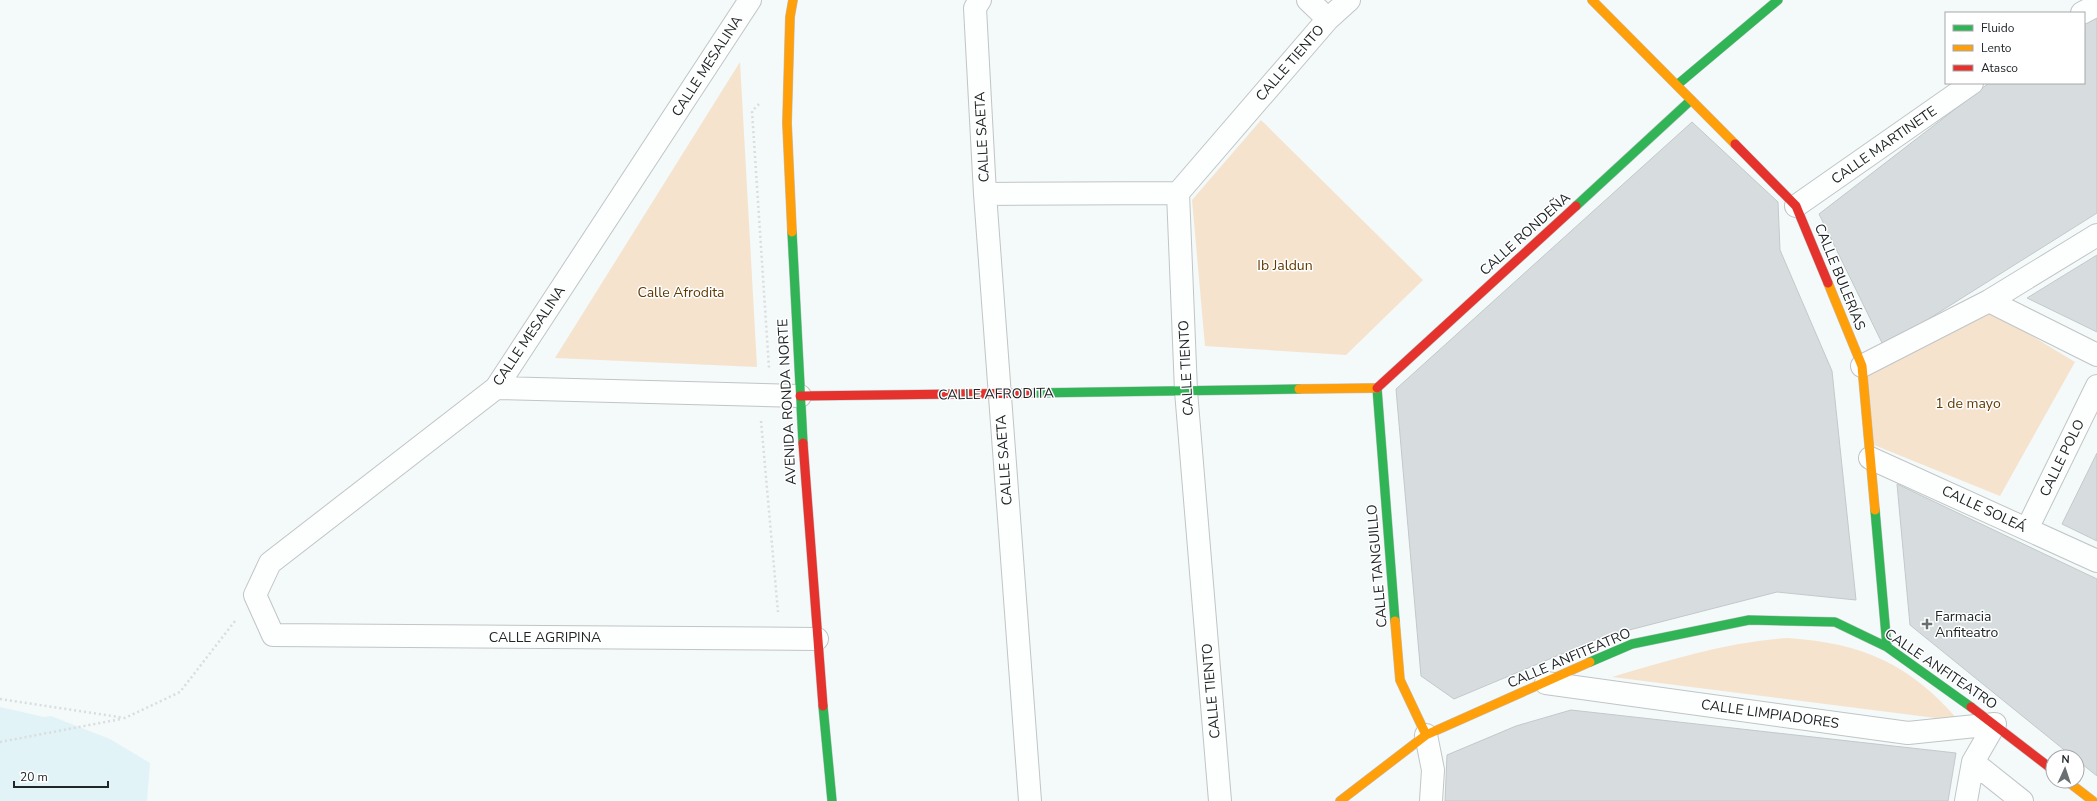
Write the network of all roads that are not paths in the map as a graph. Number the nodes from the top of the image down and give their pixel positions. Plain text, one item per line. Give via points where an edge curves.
1 (750, 0) edge
2 (793, 0) edge
3 (980, 0) edge
4 (1308, 0) edge
5 (1349, 0) edge
6 (1592, 0) edge
7 (1778, 0) edge
8 (2097, 5) edge
9 (2084, 12) edge
10 (1328, 19) junction
11 (1971, 84) edge
12 (1677, 85) junction
13 (1691, 100) junction
14 (1178, 193) junction
15 (985, 194) junction
16 (1796, 206) junction
17 (2097, 235) edge
18 (1989, 301) junction
19 (2097, 355) edge
20 (1862, 366) junction
21 (2097, 386) edge
22 (496, 388) junction
23 (1377, 388) junction
24 (1186, 391) junction
25 (999, 394) junction
26 (800, 396) junction
27 (1870, 458) junction
28 (2027, 529) junction
29 (2097, 561) edge
30 (273, 635) joint
31 (816, 639) junction
32 (1887, 647) junction
33 (1546, 683) junction
34 (1995, 724) junction
35 (1426, 736) junction
36 (1973, 762) junction
37 (2045, 764) edge
38 (2077, 789) edge
39 (832, 801) edge
40 (1030, 801) edge
41 (1220, 801) edge
42 (1340, 801) edge
43 (1430, 801) edge
44 (1966, 801) edge
45 (2022, 801) edge
46 (2092, 801) edge

1 - 22 street, CALLE MESALINA
2 - 26 street, AVENIDA RONDA NORTE via 787,123
3 - 15 street, CALLE SAETA via 975,8
4 - 10 street
5 - 10 street, CALLE TIENTO
6 - 12 street, CALLE BULERÍAS
7 - 12 street
8 - 9 street
10 - 14 street, CALLE TIENTO
11 - 16 street, CALLE MARTINETE
12 - 13 street, CALLE BULERÍAS
13 - 16 street, CALLE BULERÍAS
13 - 23 street, CALLE RONDEÑA
14 - 15 street
14 - 24 street, CALLE TIENTO
15 - 25 street, CALLE SAETA
16 - 20 street, CALLE BULERÍAS
17 - 18 street
18 - 19 street
18 - 20 street
20 - 27 street, CALLE BULERÍAS
21 - 28 street, CALLE POLO
22 - 26 street, CALLE AFRODITA
22 - 30 street, CALLE MESALINA via 270,563 255,595
23 - 24 street, CALLE AFRODITA
23 - 35 street, CALLE TANGUILLO via 1400,680
24 - 25 street, CALLE AFRODITA
24 - 41 street, CALLE TIENTO
25 - 26 street, CALLE AFRODITA
25 - 40 street, CALLE SAETA
26 - 31 street, AVENIDA RONDA NORTE
27 - 28 street, CALLE SOLEÁ
27 - 32 street, CALLE BULERÍAS
28 - 29 street, CALLE SOLEÁ
30 - 31 street, CALLE AGRIPINA
31 - 39 street, AVENIDA RONDA NORTE
32 - 33 street, CALLE ANFITEATRO via 1835,622 1749,620 1632,644
32 - 34 street, CALLE ANFITEATRO
33 - 34 street, CALLE LIMPIADORES via 1908,733
33 - 35 street, CALLE ANFITEATRO
34 - 36 street
34 - 37 street, CALLE ANFITEATRO
35 - 42 street, CALLE ANFITEATRO
35 - 43 street via 1433,770
36 - 44 street
36 - 45 street
38 - 46 street

